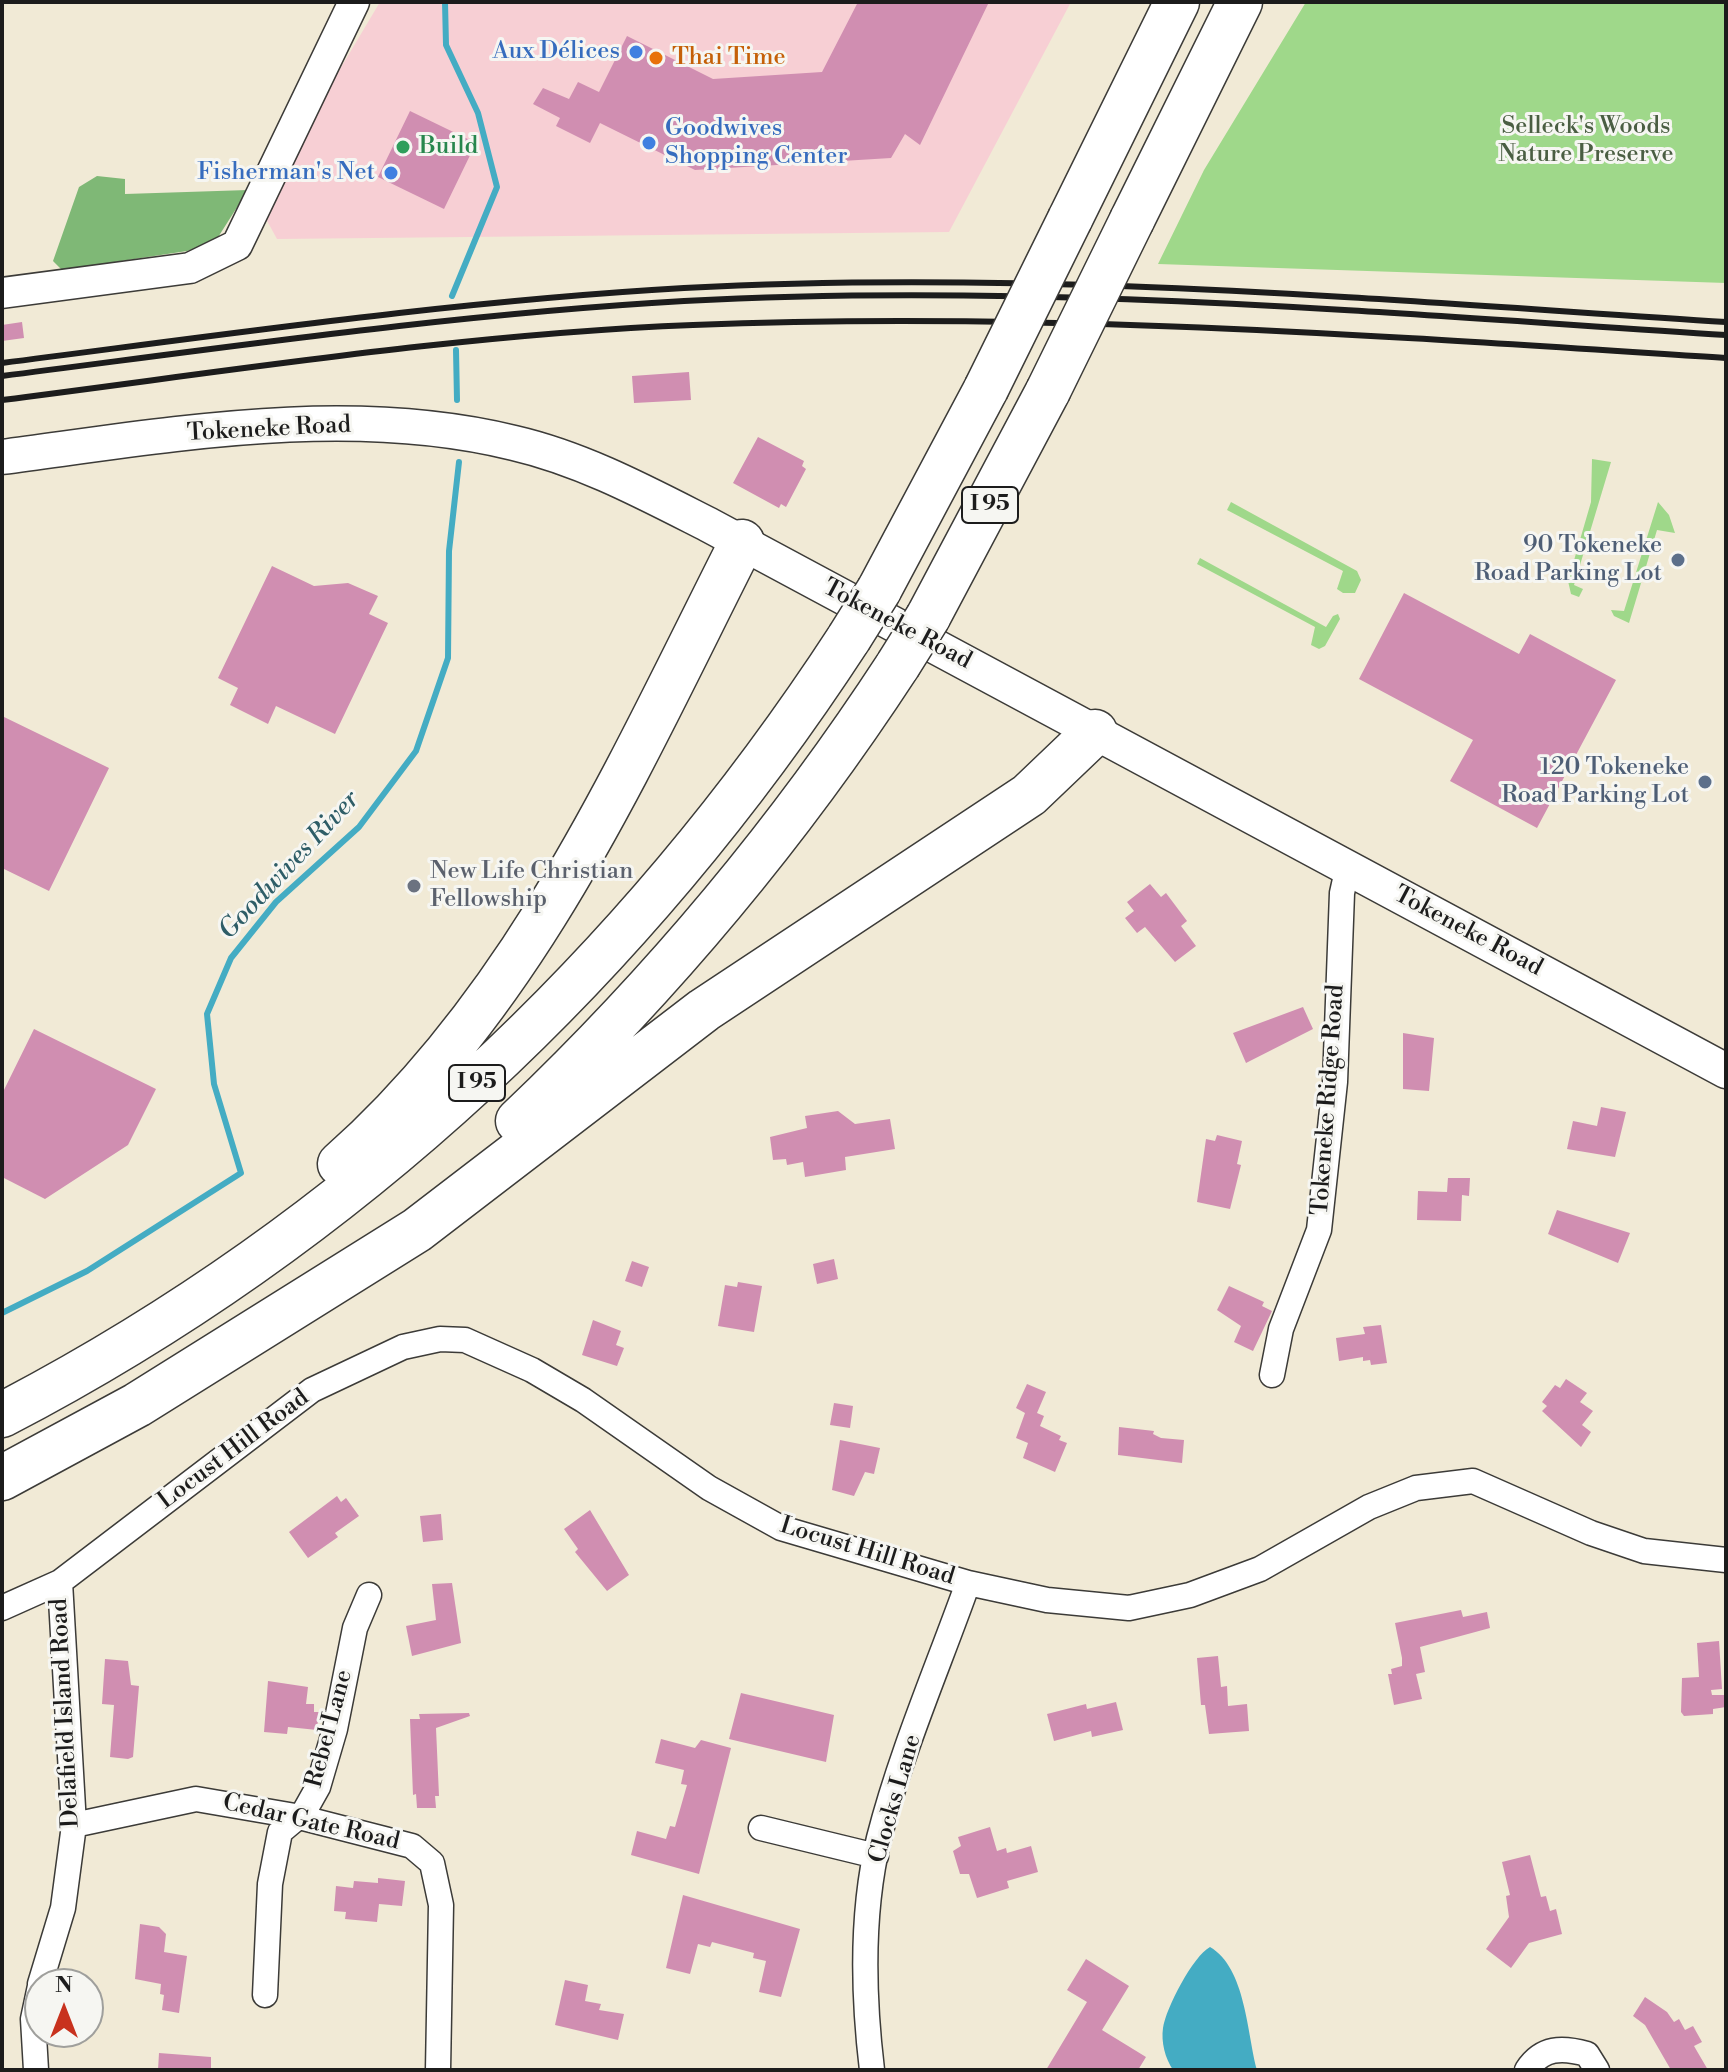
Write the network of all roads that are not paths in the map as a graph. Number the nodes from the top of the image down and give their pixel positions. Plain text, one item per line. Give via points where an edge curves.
1 (354, 2) edge
2 (1177, 2) edge
3 (1240, 2) edge
4 (1263, 2) edge
5 (1138, 209) junction
6 (2, 293) edge
7 (5, 462) edge
8 (742, 542) junction
9 (1095, 732) junction
10 (1348, 866) junction
11 (1726, 1071) edge
12 (101, 1361) junction
13 (204, 1364) junction
14 (1272, 1375) dead end
15 (2, 1415) edge
16 (2, 1478) edge
17 (1726, 1560) edge
18 (60, 1582) junction
19 (968, 1583) junction
20 (369, 1595) dead end
21 (2, 1608) edge
22 (295, 1816) junction
23 (74, 1825) junction
24 (761, 1828) dead end
25 (876, 1856) junction
26 (45, 1968) edge
27 (265, 1995) dead end
28 (35, 2048) edge
29 (36, 2070) edge
30 (438, 2070) edge
31 (872, 2070) edge
32 (1527, 2070) edge
33 (1597, 2070) edge

1 - 6 street via 237,245 190,268
2 - 12 highway, I 95, bridge via 986,389 879,590 783,736 689,858 534,1029 420,1133 238,1274
3 - 5 highway, I 95
4 - 5 highway
5 - 13 highway, I 95, bridge via 966,551 898,665 774,842 674,962 510,1128 392,1229
7 - 8 main road, Tokeneke Road via 257,427 311,424 446,431 515,443 585,465
8 - 9 main road, Tokeneke Road
8 - 12 highway via 556,897 472,1025 413,1095 357,1149
9 - 10 main road, Tokeneke Road
9 - 13 highway via 1029,795 704,1010 466,1195
10 - 11 main road, Tokeneke Road
10 - 14 street, Tokeneke Ridge Road via 1342,893 1335,1082 1319,1230 1281,1329
12 - 15 highway, I 95
13 - 16 highway, I 95
17 - 19 street, Locust Hill Road via 1644,1551 1473,1481 1416,1488 1369,1507 1260,1569 1190,1595 1129,1608 1047,1600
18 - 19 street, Locust Hill Road via 312,1390 403,1347 440,1339 465,1340 532,1370 709,1488 781,1528
18 - 21 street, Locust Hill Road
18 - 23 street, Delafield Island Road
19 - 25 street, Clocks Lane
20 - 22 street, Rebel Lane via 355,1628 318,1787 304,1812
22 - 23 street, Cedar Gate Road via 196,1799
22 - 27 street, Rebel Lane via 280,1832 270,1884
22 - 30 street, Cedar Gate Road via 412,1846 432,1863 441,1905
23 - 26 street, Delafield Island Road via 63,1908
24 - 25 street
25 - 31 street, Clocks Lane via 867,1924
28 - 29 street, Delafield Island Road
32 - 33 street via 1544,2052 1565,2048 1587,2054

